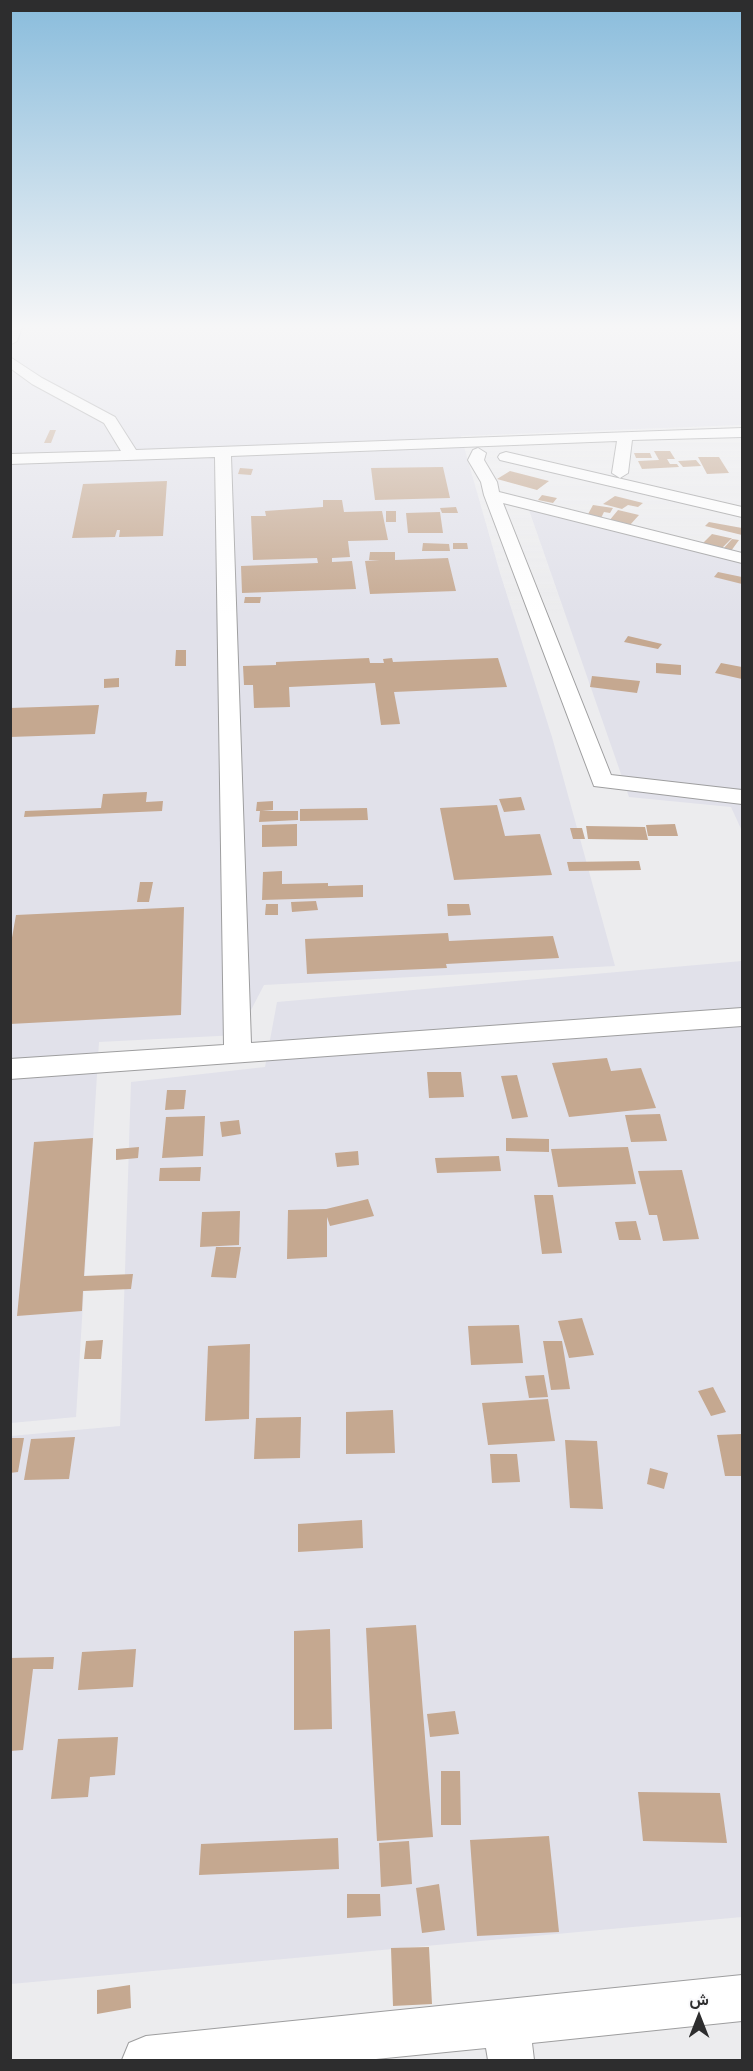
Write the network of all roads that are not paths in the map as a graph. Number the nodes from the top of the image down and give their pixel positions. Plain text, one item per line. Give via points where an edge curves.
1 (112, 424) edge
2 (742, 432) edge
3 (619, 435) junction
4 (493, 440) junction
5 (388, 446) junction
6 (223, 451) junction
7 (478, 453) junction
8 (131, 454) junction
9 (521, 454) junction
10 (10, 459) edge
11 (620, 473) junction
12 (491, 489) junction
13 (742, 500) edge
14 (742, 512) edge
15 (742, 558) edge
16 (742, 797) edge
17 (742, 1017) edge
18 (238, 1053) junction
19 (10, 1069) edge
20 (742, 1998) edge
21 (509, 2042) edge
22 (146, 2061) edge

1 - 8 street
2 - 3 street
3 - 4 street
3 - 9 street via 554,442
3 - 11 street
4 - 5 street
4 - 7 street via 476,445
4 - 9 street via 508,441
5 - 6 street
5 - 7 street
6 - 8 street
6 - 18 street
7 - 9 street via 490,457
7 - 12 street via 476,460
8 - 10 street
9 - 11 street
9 - 12 street
9 - 14 street
11 - 13 street
12 - 15 street
12 - 16 street via 602,781
17 - 18 street
18 - 19 street
20 - 21 street
21 - 22 street

